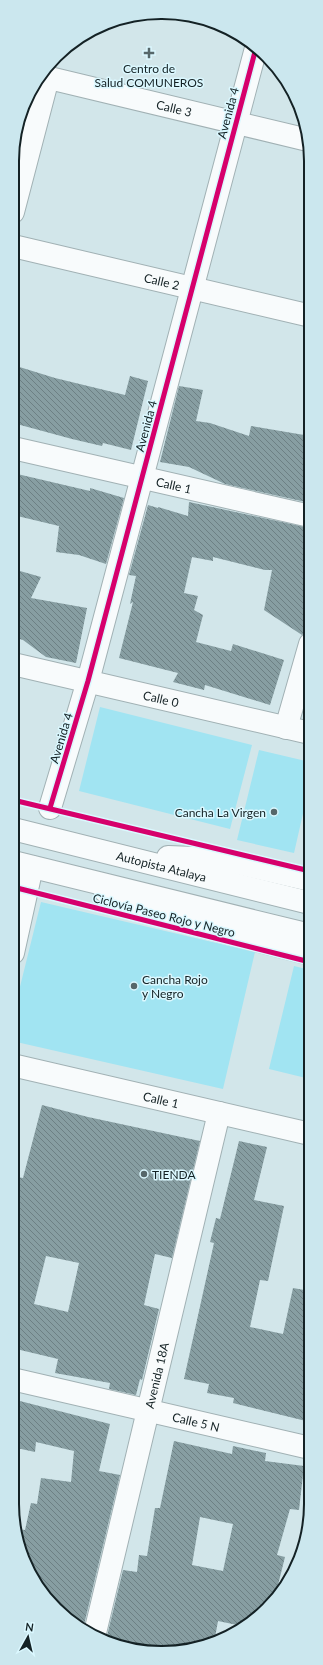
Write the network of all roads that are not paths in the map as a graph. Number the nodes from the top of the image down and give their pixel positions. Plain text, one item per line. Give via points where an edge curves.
1 (255, 54) edge
2 (46, 78) edge
3 (43, 82) edge
4 (236, 123) junction
5 (302, 139) edge
6 (19, 186) edge
7 (19, 247) edge
8 (192, 289) junction
9 (304, 314) edge
10 (19, 449) edge
11 (142, 478) junction
12 (304, 515) edge
13 (19, 665) edge
14 (304, 665) edge
15 (88, 682) junction
16 (286, 728) junction
17 (304, 732) edge
18 (50, 808) dead end
19 (19, 830) edge
20 (114, 853) junction
21 (23, 865) edge
22 (304, 879) edge
23 (90, 881) junction
24 (19, 897) edge
25 (304, 901) edge
26 (304, 934) edge
27 (304, 952) edge
28 (19, 1067) edge
29 (219, 1113) junction
30 (304, 1133) edge
31 (19, 1381) edge
32 (148, 1411) junction
33 (304, 1447) edge
34 (96, 1630) edge

1 - 4 street, Avenida 4
2 - 4 street, Calle 3
3 - 6 street
4 - 5 street, Calle 3
4 - 8 street, Avenida 4
7 - 8 street, Calle 2
8 - 9 street, Calle 2
8 - 11 street, Avenida 4
10 - 11 street, Calle 1
11 - 12 street, Calle 1
11 - 15 street, Avenida 4
13 - 15 street, Calle 0
14 - 16 street
15 - 16 street, Calle 0
15 - 18 street, Avenida 4
16 - 17 street, Calle 0
19 - 20 street, Autopista Atalaya
20 - 22 street via 220,859
20 - 25 street, Autopista Atalaya
21 - 23 street
21 - 24 street
23 - 26 street
23 - 27 street via 131,908
28 - 29 street, Calle 1
29 - 30 street, Calle 1
29 - 32 street, Avenida 18A
31 - 32 street, Calle 5 N
32 - 33 street, Calle 5 N
32 - 34 street, Avenida 18A

